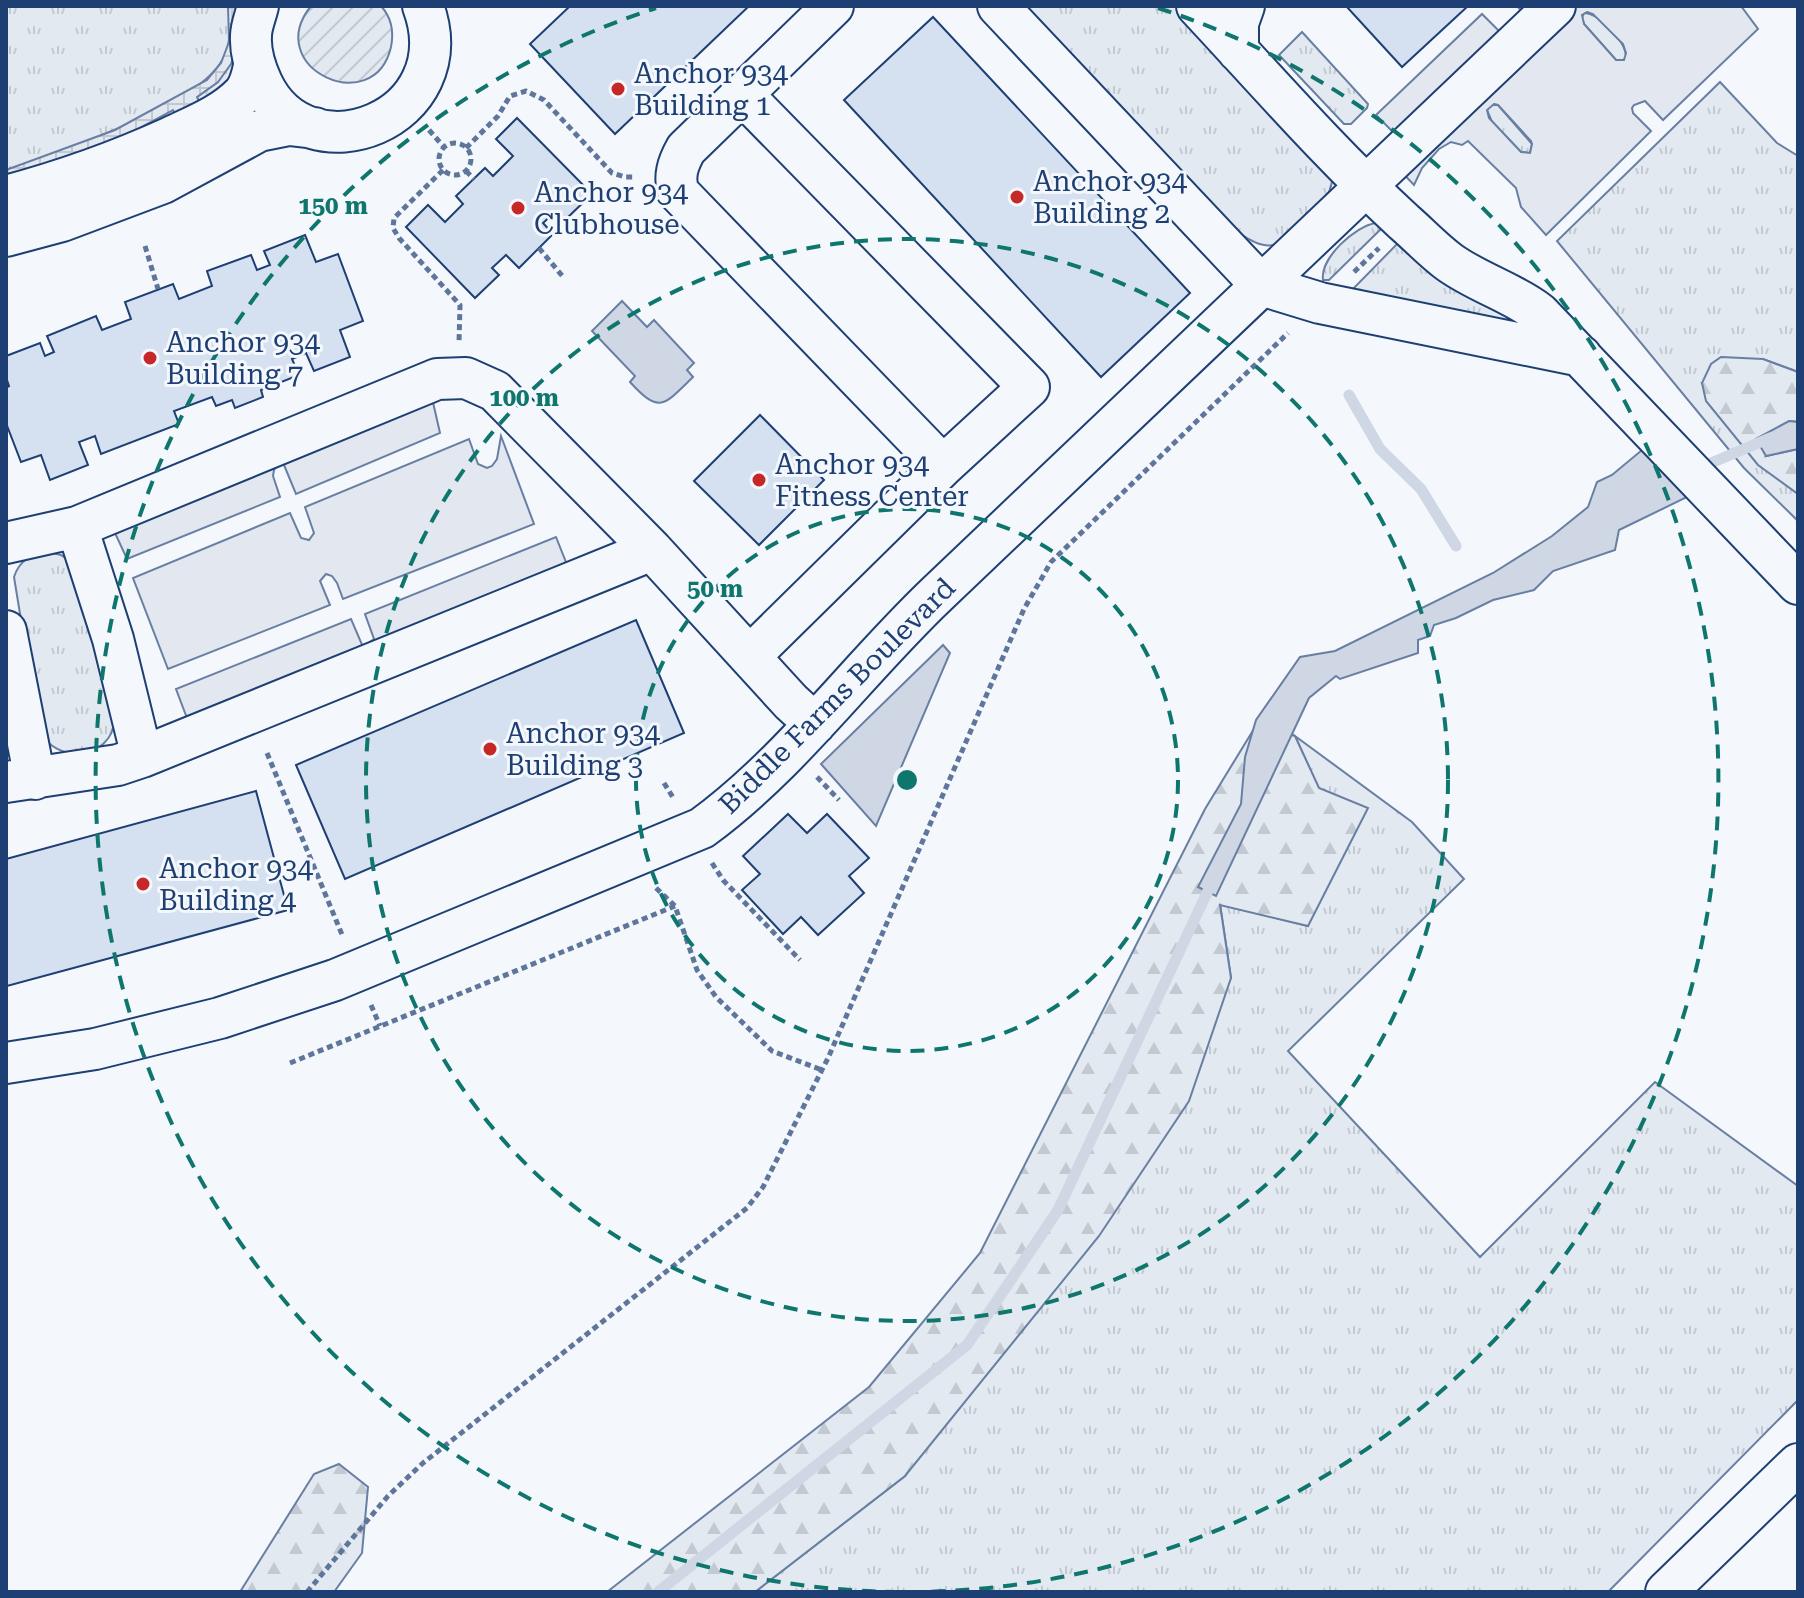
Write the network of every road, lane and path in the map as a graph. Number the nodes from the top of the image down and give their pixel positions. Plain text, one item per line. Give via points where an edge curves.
1 (258, 6) edge
2 (833, 6) edge
3 (998, 6) edge
4 (1197, 6) edge
5 (1244, 6) edge
6 (1555, 6) edge
7 (427, 9) edge
8 (1238, 51) junction
9 (254, 66) junction
10 (742, 94) junction
11 (422, 122) dead end
12 (316, 129) junction
13 (444, 147) junction
14 (466, 148) junction
15 (443, 170) junction
16 (466, 171) junction
17 (634, 177) dead end
18 (474, 179) dead end
19 (1365, 187) junction
20 (6, 196) edge
21 (6, 236) edge
22 (1382, 245) dead end
23 (145, 246) dead end
24 (539, 248) dead end
25 (564, 278) dead end
26 (1348, 278) dead end
27 (1261, 285) junction
28 (158, 289) dead end
29 (1294, 328) dead end
30 (459, 349) dead end
31 (1581, 356) junction
32 (943, 466) junction
33 (77, 527) junction
34 (6, 543) edge
35 (652, 550) junction
36 (1798, 584) edge
37 (6, 631) edge
38 (750, 656) junction
39 (815, 724) junction
40 (267, 753) dead end
41 (142, 757) junction
42 (812, 772) dead end
43 (20, 781) edge
44 (839, 800) dead end
45 (628, 859) junction
46 (711, 861) dead end
47 (675, 906) junction
48 (345, 943) dead end
49 (800, 960) dead end
50 (6, 1063) edge
51 (290, 1063) dead end
52 (822, 1070) junction
53 (1798, 1464) edge
54 (307, 1592) edge
55 (1666, 1592) edge

1 - 9 street via 251,35
2 - 10 street
3 - 27 street
4 - 8 street
5 - 8 street
6 - 19 street, Biddle Farms Boulevard
7 - 12 street via 430,56 420,85 401,109 376,125 346,132
8 - 19 street
9 - 12 street via 267,94 289,116
9 - 20 street via 244,93 198,125 125,158
10 - 32 street via 686,149 676,177 679,193
10 - 32 street via 1029,387
11 - 13 path
12 - 21 street via 289,125 259,131 152,188
13 - 14 path via 457,143
13 - 15 path via 439,160
14 - 16 path via 471,162
14 - 17 path via 510,96 526,91 544,100 612,173
15 - 16 path via 457,175
15 - 30 path via 394,218 393,228 460,305
16 - 18 path
19 - 27 street, Biddle Farms Boulevard
19 - 31 street via 1450,263 1539,313
22 - 26 path
23 - 28 path
24 - 25 path
27 - 31 street via 1320,303
27 - 39 street, Biddle Farms Boulevard via 921,610
29 - 52 path via 1051,562 1024,609
31 - 36 street
32 - 38 street
33 - 34 street
33 - 35 street via 437,379 466,378 495,391
33 - 41 street via 113,639
35 - 38 street
35 - 41 street
37 - 43 street
38 - 39 street
39 - 45 street, Biddle Farms Boulevard via 702,828
40 - 48 path
41 - 43 street
42 - 44 path
45 - 47 path
45 - 50 street, Biddle Farms Boulevard via 335,980 220,1018 95,1049
46 - 49 path
47 - 51 path
47 - 52 path via 697,970 716,997 772,1051
52 - 54 path via 763,1187 747,1208 423,1463
53 - 55 street

